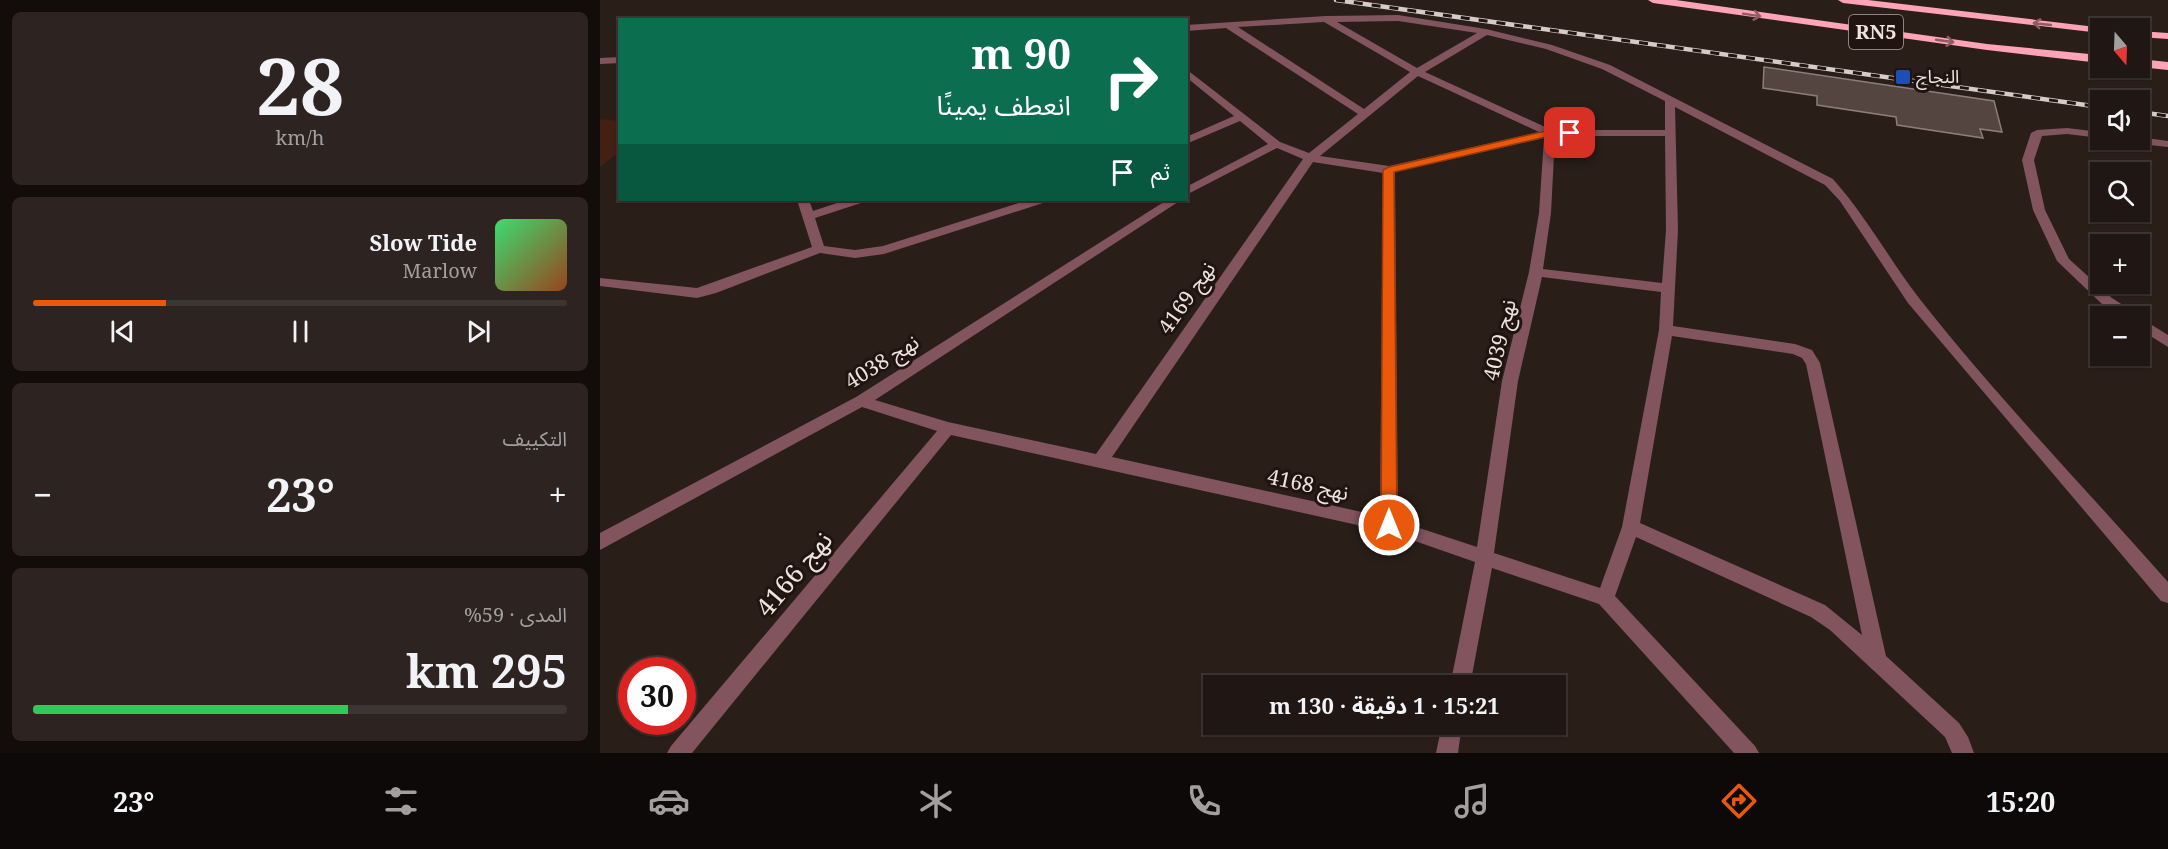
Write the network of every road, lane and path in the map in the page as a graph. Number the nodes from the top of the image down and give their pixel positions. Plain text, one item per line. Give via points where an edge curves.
1 (1653, 0) edge
2 (1843, 0) edge
3 (1326, 19) junction
4 (1229, 26) junction
5 (1188, 28) edge
6 (2090, 29) edge
7 (1486, 32) junction
8 (2150, 34) edge
9 (2168, 36) edge
10 (2090, 58) edge
11 (618, 60) edge
12 (600, 61) edge
13 (2150, 64) edge
14 (2168, 66) edge
15 (1417, 72) junction
16 (1188, 74) edge
17 (1670, 99) junction
18 (1365, 114) junction
19 (1242, 116) junction
20 (1550, 133) junction
21 (1670, 133) junction
22 (2090, 134) edge
23 (1188, 140) edge
24 (2150, 142) edge
25 (1276, 144) junction
26 (2168, 144) edge
27 (1310, 158) junction
28 (1389, 170) junction
29 (1188, 191) edge
30 (803, 201) edge
31 (854, 201) edge
32 (1036, 201) edge
33 (1173, 201) edge
34 (809, 216) junction
35 (819, 249) junction
36 (1536, 272) junction
37 (600, 282) edge
38 (1668, 288) junction
39 (2115, 306) edge
40 (1666, 330) junction
41 (2150, 330) edge
42 (2168, 342) edge
43 (861, 400) junction
44 (948, 428) junction
45 (1099, 463) junction
46 (1389, 525) junction
47 (1631, 527) junction
48 (600, 542) edge
49 (1485, 556) junction
50 (2168, 595) edge
51 (1605, 597) junction
52 (1877, 659) junction
53 (1462, 675) edge
54 (1450, 735) edge
55 (678, 753) edge
56 (1447, 753) edge
57 (1748, 753) edge
58 (1963, 753) edge

1 -> 10 highway, RN5
6 -> 2 highway, RN5
3 - 4 street
3 - 7 street via 1398,18
3 - 15 street
4 - 5 street
4 - 18 street
7 - 15 street, نهج 4169
7 - 17 street via 1580,57
8 - 9 highway
11 - 12 street
13 - 14 highway
15 - 18 street, نهج 4169
15 - 20 street
16 - 19 street
17 - 21 street
17 - 50 street via 1829,182 1913,300
18 - 27 street, نهج 4169
19 - 23 street
19 - 25 street
20 - 21 street
20 - 28 street
20 - 36 street, نهج 4039 via 1545,213
21 - 38 street via 1672,230
22 - 39 street via 2037,133 2028,160 2039,210 2064,261
24 - 26 street
25 - 27 street
25 - 29 street
27 - 28 street
27 - 45 street, نهج 4169
28 - 46 street
30 - 34 street
31 - 34 street
32 - 35 street via 884,250 847,253
33 - 43 street, نهج 4038
34 - 35 street
35 - 37 street via 697,293
36 - 38 street
36 - 49 street, نهج 4039 via 1510,381
38 - 40 street
40 - 47 street
40 - 52 street via 1795,349 1807,354 1813,363
41 - 42 street
43 - 44 street, نهج 4168
43 - 48 street, نهج 4038
44 - 45 street, نهج 4168
44 - 55 street, نهج 4166
45 - 46 street, نهج 4168
46 - 49 street, نهج 4168
47 - 51 street
47 - 52 street via 1818,611
49 - 51 street, نهج 4168
49 - 53 street, نهج 4039
51 - 57 street, نهج 4168
52 - 58 street via 1952,730
54 - 56 street

